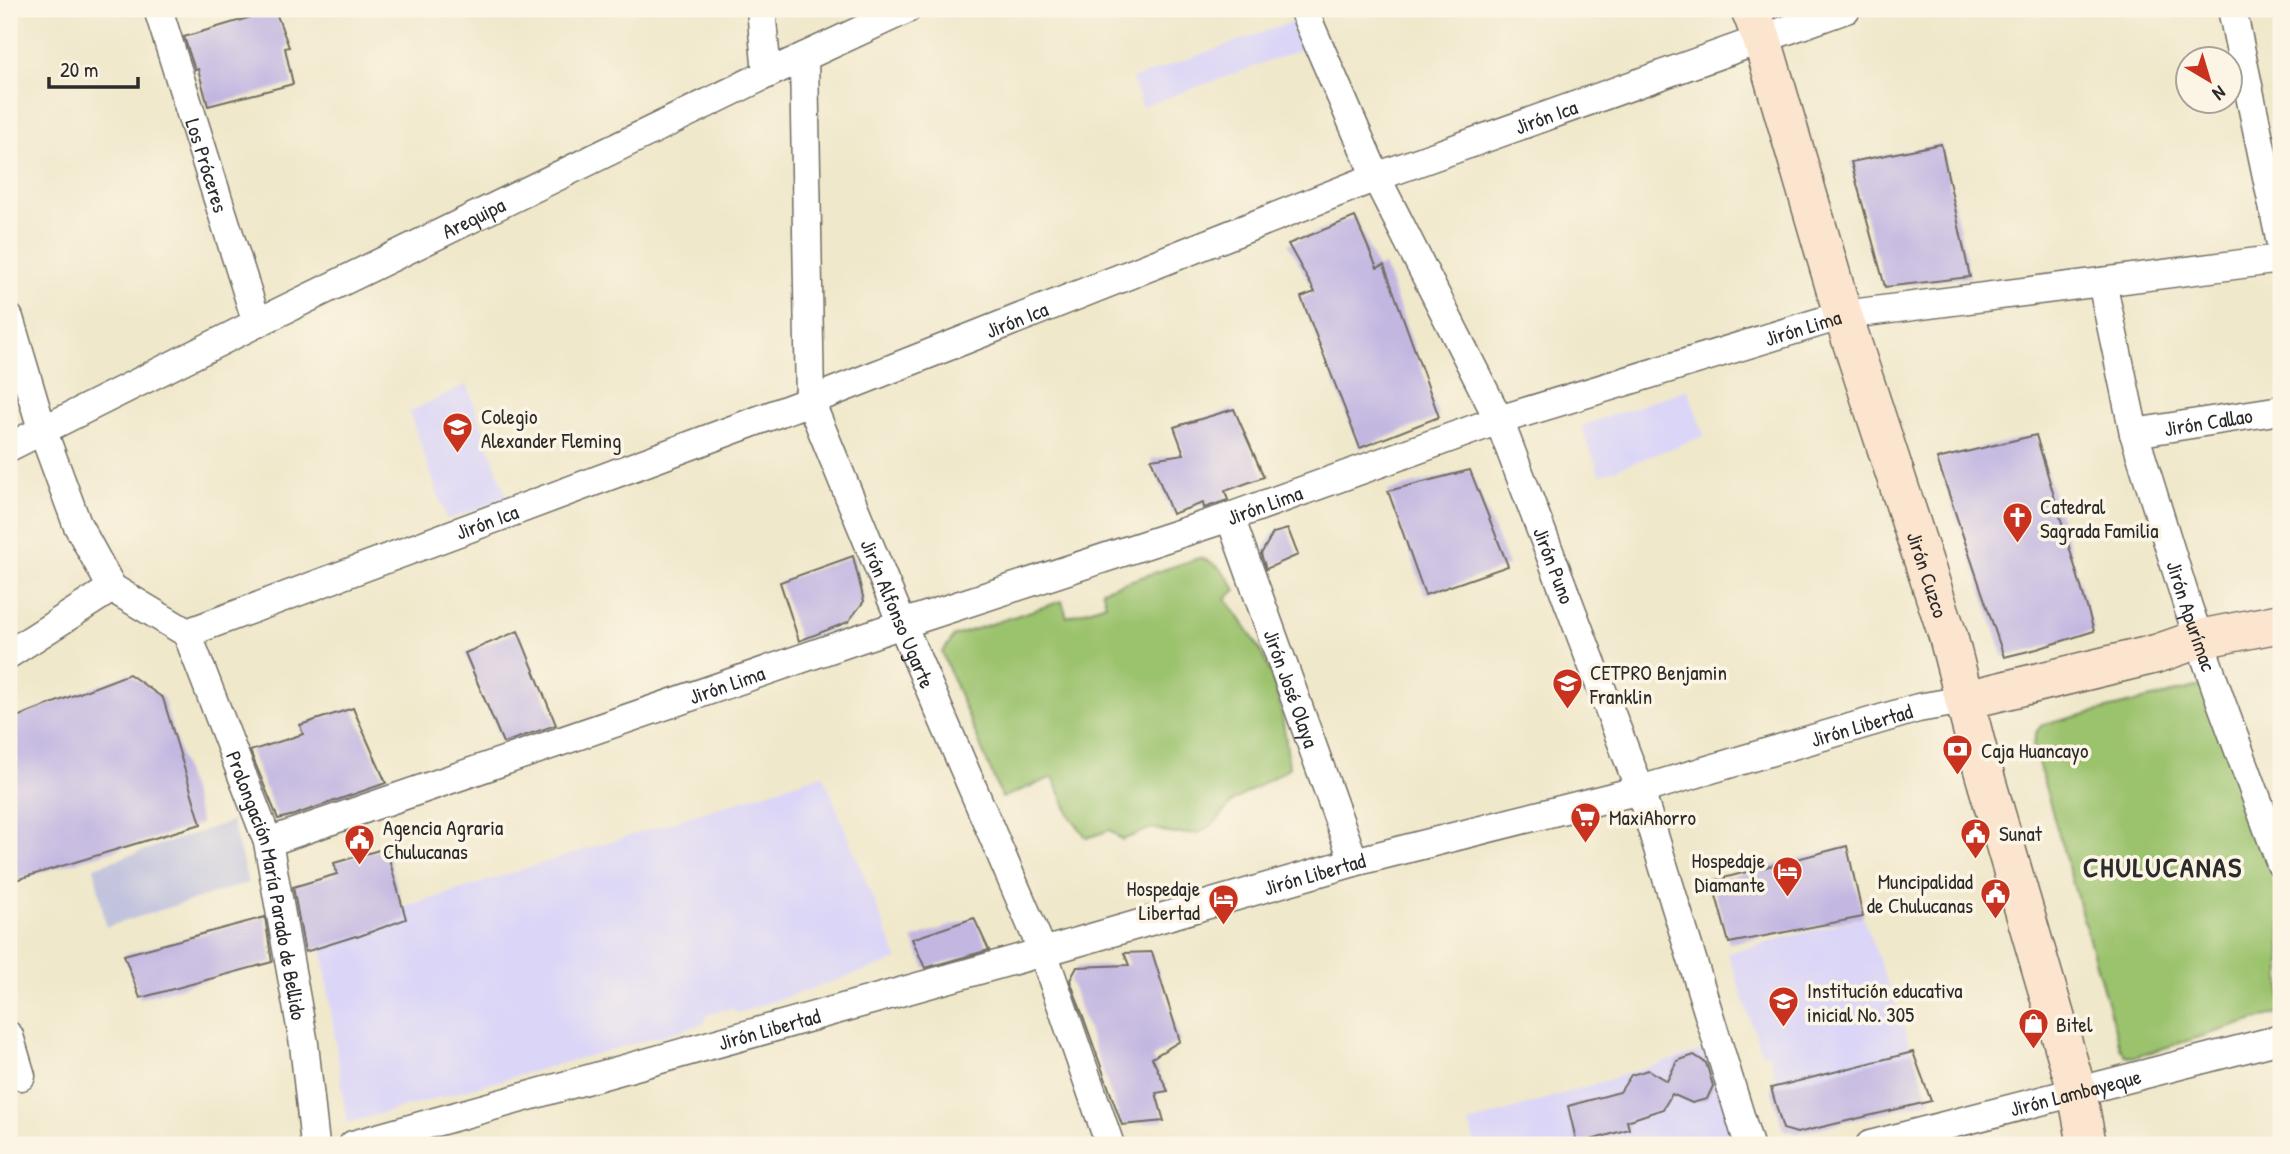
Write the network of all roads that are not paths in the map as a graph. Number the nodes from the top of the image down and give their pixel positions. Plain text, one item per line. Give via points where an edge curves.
1 (158, 9) edge
2 (761, 9) edge
3 (907, 9) edge
4 (1303, 9) edge
5 (1846, 9) edge
6 (2232, 9) edge
7 (1756, 24) edge
8 (804, 57) junction
9 (767, 75) junction
10 (1376, 177) junction
11 (2281, 244) edge
12 (2281, 259) edge
13 (2102, 282) junction
14 (1843, 315) junction
15 (9, 318) edge
16 (257, 323) junction
17 (810, 401) junction
18 (2281, 410) edge
19 (1499, 420) junction
20 (42, 429) junction
21 (2134, 433) junction
22 (9, 447) edge
23 (1230, 517) junction
24 (112, 588) junction
25 (2281, 623) edge
26 (902, 624) junction
27 (187, 633) junction
28 (2199, 639) junction
29 (9, 654) edge
30 (1965, 700) junction
31 (1640, 790) junction
32 (268, 842) junction
33 (1354, 862) junction
34 (2281, 864) edge
35 (1044, 952) junction
36 (9, 1036) edge
37 (2281, 1039) edge
38 (21, 1076) dead end
39 (2077, 1091) junction
40 (315, 1145) edge
41 (353, 1145) edge
42 (1110, 1145) edge
43 (1749, 1145) edge
44 (1870, 1145) edge
45 (2087, 1145) edge

1 - 16 street, Los Próceres
2 - 9 street
3 - 8 street, Arequipa
4 - 10 street, Jirón Puno
5 - 7 street, Jirón Ica
6 - 11 street
7 - 10 street, Jirón Ica
7 - 14 street, Jirón Cuzco
8 - 9 street, Arequipa
8 - 17 street, Jirón Alfonso Ugarte
9 - 16 street, Arequipa
10 - 17 street, Jirón Ica
10 - 19 street, Jirón Puno
12 - 13 street, Jirón Lima
13 - 14 street, Jirón Lima
13 - 21 street, Jirón Apurímac
14 - 19 street, Jirón Lima
14 - 30 street, Jirón Cuzco
15 - 20 street
16 - 20 street, Arequipa
17 - 26 street, Jirón Alfonso Ugarte
17 - 27 street, Jirón Ica
18 - 21 street, Jirón Callao
19 - 23 street, Jirón Lima
19 - 31 street, Jirón Puno
20 - 22 street, Arequipa
20 - 24 street via 77,524
21 - 28 street, Jirón Apurímac
23 - 26 street, Jirón Lima
23 - 33 street, Jirón José Olaya
24 - 27 street
24 - 29 street
25 - 28 street, Jirón Libertad
26 - 32 street, Jirón Lima
26 - 35 street, Jirón Alfonso Ugarte
27 - 32 street, Prolongación María Parado de Bellido
28 - 30 street, Jirón Libertad
28 - 34 street, Jirón Apurímac
30 - 31 street, Jirón Libertad via 1918,708
30 - 39 street, Jirón Cuzco
31 - 33 street, Jirón Libertad
31 - 43 street, Jirón Puno
32 - 40 street, Prolongación María Parado de Bellido via 304,1044
33 - 35 street, Jirón Libertad
35 - 41 street, Jirón Libertad
35 - 42 street, Jirón Alfonso Ugarte
36 - 38 street
37 - 39 street, Jirón Lambayeque
39 - 44 street, Jirón Lambayeque
39 - 45 street, Jirón Cuzco

